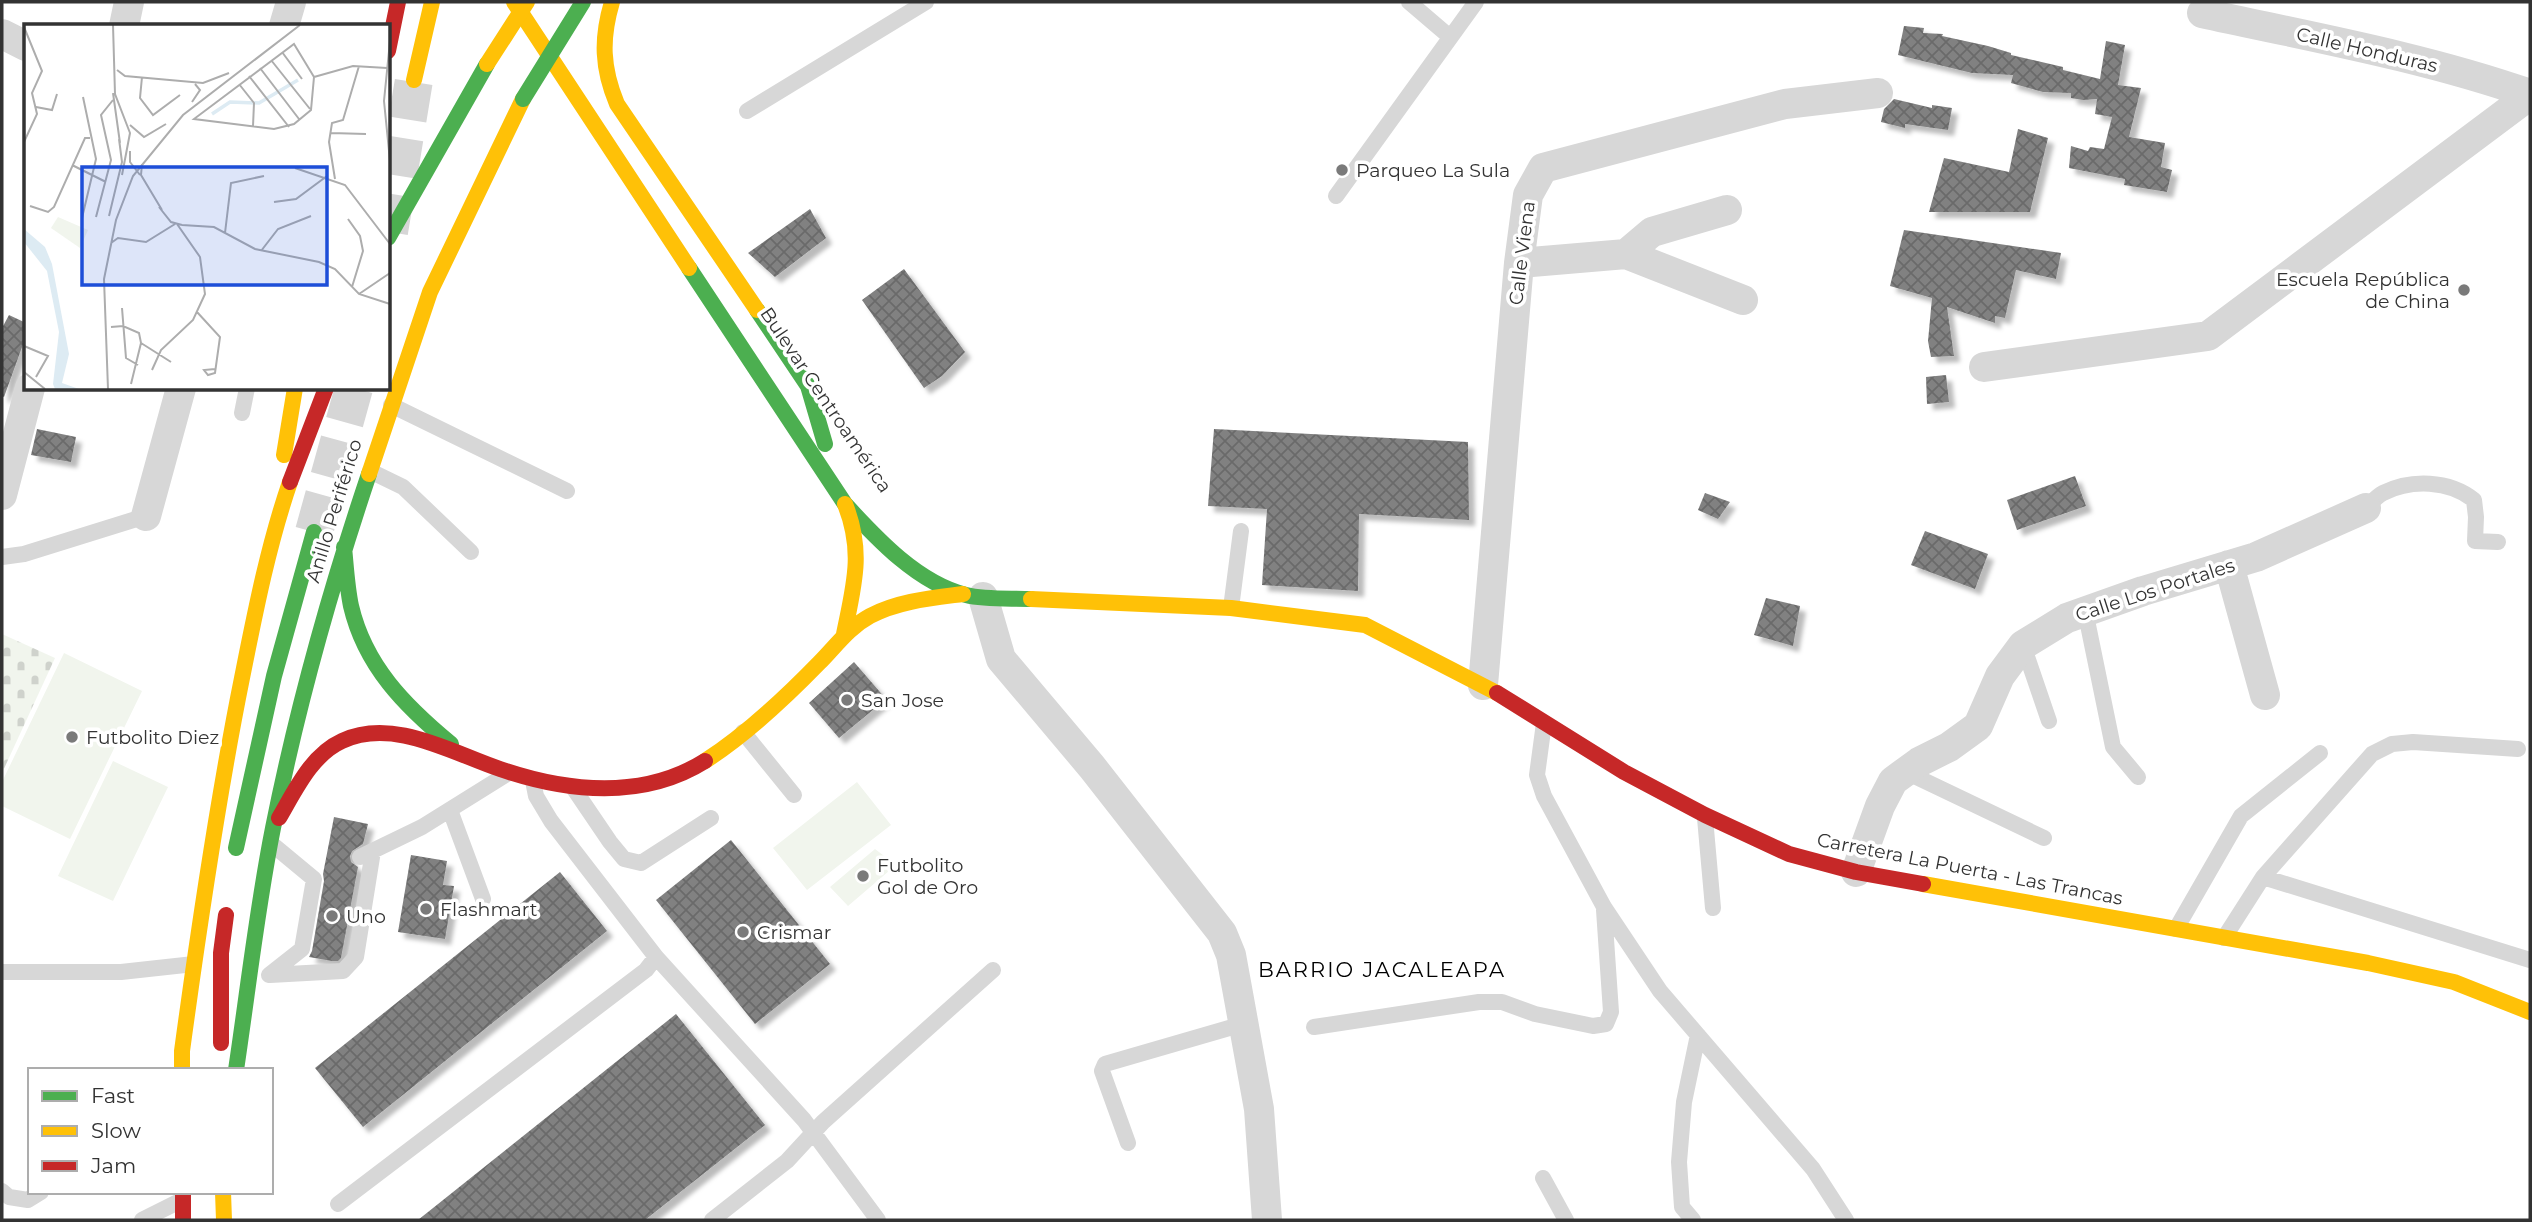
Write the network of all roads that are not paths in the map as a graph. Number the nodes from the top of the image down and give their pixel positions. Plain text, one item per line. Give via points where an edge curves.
1 (129, 2) edge
2 (292, 2) edge
3 (398, 2) edge
4 (432, 2) edge
5 (514, 2) edge
6 (527, 2) edge
7 (583, 2) edge
8 (612, 2) edge
9 (926, 2) edge
10 (1409, 2) edge
11 (1476, 2) edge
12 (545, 12) edge
13 (2202, 13) dead end
14 (124, 24) edge
15 (285, 24) edge
16 (2, 34) edge
17 (1450, 37) junction
18 (390, 41) edge
19 (24, 45) edge
20 (574, 55) dead end
21 (589, 76) dead end
22 (414, 80) tunnel mouth
23 (1878, 93) dead end
24 (2530, 94) edge
25 (747, 111) dead end
26 (1336, 196) dead end
27 (1727, 210) dead end
28 (390, 234) edge
29 (1626, 254) junction
30 (1519, 263) junction
31 (1743, 300) dead end
32 (1984, 367) dead end
33 (781, 374) dead end
34 (29, 390) edge
35 (180, 390) edge
36 (247, 390) edge
37 (295, 390) edge
38 (326, 390) edge
39 (796, 398) dead end
40 (391, 405) junction
41 (242, 413) dead end
42 (368, 470) junction
43 (567, 491) dead end
44 (2, 495) edge
45 (845, 504) junction
46 (2366, 508) joint
47 (281, 510) junction
48 (146, 516) joint
49 (1241, 531) dead end
50 (314, 532) tunnel mouth
51 (2498, 542) dead end
52 (344, 547) junction
53 (471, 552) dead end
54 (2, 558) edge
55 (2229, 565) junction
56 (971, 590) junction
57 (1031, 598) junction
58 (1231, 608) junction
59 (2083, 612) junction
60 (844, 634) junction
61 (2023, 645) junction
62 (1483, 685) junction
63 (2265, 695) dead end
64 (1545, 721) junction
65 (2049, 721) dead end
66 (743, 732) junction
67 (2518, 749) dead end
68 (2320, 753) dead end
69 (466, 757) junction
70 (510, 772) junction
71 (1906, 772) junction
72 (2138, 778) dead end
73 (533, 779) junction
74 (570, 784) junction
75 (794, 795) dead end
76 (450, 810) junction
77 (1704, 815) junction
78 (711, 818) dead end
79 (272, 836) junction
80 (2044, 838) dead end
81 (233, 870) dead end
82 (1856, 872) junction
83 (2263, 877) junction
84 (229, 898) dead end
85 (483, 899) dead end
86 (1604, 907) junction
87 (1713, 908) dead end
88 (2176, 929) junction
89 (2224, 938) junction
90 (656, 957) junction
91 (2530, 960) edge
92 (194, 964) junction
93 (993, 970) dead end
94 (2, 972) edge
95 (270, 975) junction
96 (248, 992) junction
97 (2530, 1012) edge
98 (1243, 1024) junction
99 (1314, 1027) dead end
100 (1698, 1035) junction
101 (182, 1068) edge
102 (221, 1068) edge
103 (236, 1068) edge
104 (812, 1133) junction
105 (1128, 1143) dead end
106 (1543, 1178) dead end
107 (2, 1191) edge
108 (38, 1194) edge
109 (223, 1194) edge
110 (183, 1196) edge
111 (338, 1204) dead end
112 (142, 1220) edge
113 (171, 1220) edge
114 (183, 1220) edge
115 (224, 1220) edge
116 (712, 1220) edge
117 (878, 1220) edge
118 (1267, 1220) edge
119 (1566, 1220) edge
120 (1693, 1220) edge
121 (1846, 1220) edge

1 - 14 street
2 - 15 street
3 - 18 main road
4 - 22 main road
5 - 45 main road
6 - 28 main road, bridge
7 - 40 main road, Anillo Periférico, bridge via 523,99 430,292
8 - 39 main road, Bulevar Centroamérica via 603,64 617,104 808,386 829,449
9 - 25 lane
10 - 17 lane
11 - 17 lane
12 - 20 main road
13 - 24 street, Calle Honduras via 2403,57
16 - 19 street
17 - 26 lane
21 - 33 main road, Bulevar Centroamérica
23 - 30 street, Calle Viena via 1785,104 1543,168 1528,195
24 - 32 street via 2208,336
27 - 29 street via 1652,232
29 - 30 street
29 - 31 street
30 - 62 street, Calle Viena
34 - 44 street
35 - 48 street
36 - 41 lane
37 - 47 main road via 285,442
38 - 47 main road
40 - 42 main road, Anillo Periférico
40 - 43 lane
42 - 52 main road, Anillo Periférico
42 - 53 lane via 403,486
45 - 56 main road via 921,573
45 - 60 main road via 857,553
46 - 51 lane via 2381,494 2409,485 2441,484 2462,490 2473,500 2475,541
46 - 55 street, Calle Los Portales
47 - 92 main road via 246,652 214,821
48 - 54 lane
49 - 58 lane
50 - 81 main road via 274,677
52 - 69 main road via 353,615 372,662 398,699
52 - 79 main road, Anillo Periférico
55 - 59 street, Calle Los Portales
55 - 63 street
56 - 57 main road
56 - 57 main road
56 - 60 main road via 891,608 862,620
56 - 98 street via 1001,659 1222,933 1231,955
57 - 58 main road, Carretera La Puerta - Las Trancas
58 - 62 main road, Carretera La Puerta - Las Trancas via 1365,625
59 - 61 street, Calle Los Portales
59 - 72 lane via 2113,747
60 - 66 main road
61 - 65 lane
61 - 71 street, Calle Los Portales via 2000,676 1978,726
62 - 64 main road, Carretera La Puerta - Las Trancas
64 - 77 main road, Carretera La Puerta - Las Trancas via 1624,772
64 - 86 lane via 1537,775
66 - 74 main road via 698,767 661,782 606,789
66 - 75 lane
67 - 83 lane via 2413,742 2392,744 2372,754
68 - 88 lane via 2241,817
69 - 70 main road
69 - 79 main road via 398,734 370,733 343,739 319,756
70 - 73 main road
70 - 76 lane
71 - 80 lane
71 - 82 street, Calle Los Portales via 1893,781 1880,806
73 - 74 main road
73 - 90 lane via 536,796 551,821
74 - 78 lane via 624,859 640,863
76 - 85 lane
76 - 95 lane via 367,854 356,957 343,971
77 - 82 main road, Carretera La Puerta - Las Trancas via 1789,854
77 - 87 lane
79 - 95 lane via 319,877 302,949
79 - 96 main road, Anillo Periférico
82 - 88 main road, Carretera La Puerta - Las Trancas
83 - 89 lane
83 - 91 lane
84 - 102 main road via 221,953
86 - 99 lane via 1611,1012 1606,1024 1593,1026 1502,1002 1479,1002
86 - 100 lane via 1660,991
88 - 89 main road, Carretera La Puerta - Las Trancas
89 - 97 main road, Carretera La Puerta - Las Trancas via 2454,982
90 - 104 lane
90 - 111 lane via 646,970
92 - 94 lane via 121,972
92 - 101 main road
93 - 104 lane
95 - 96 lane
96 - 103 main road, Anillo Periférico
98 - 105 lane via 1105,1064 1102,1071
98 - 118 street via 1259,1110
100 - 120 lane via 1684,1101 1679,1162 1682,1207
100 - 121 lane via 1813,1170
104 - 116 lane via 787,1161
104 - 117 lane
106 - 119 lane
107 - 108 lane via 28,1200
109 - 115 main road
110 - 112 lane
110 - 113 lane
110 - 114 main road

